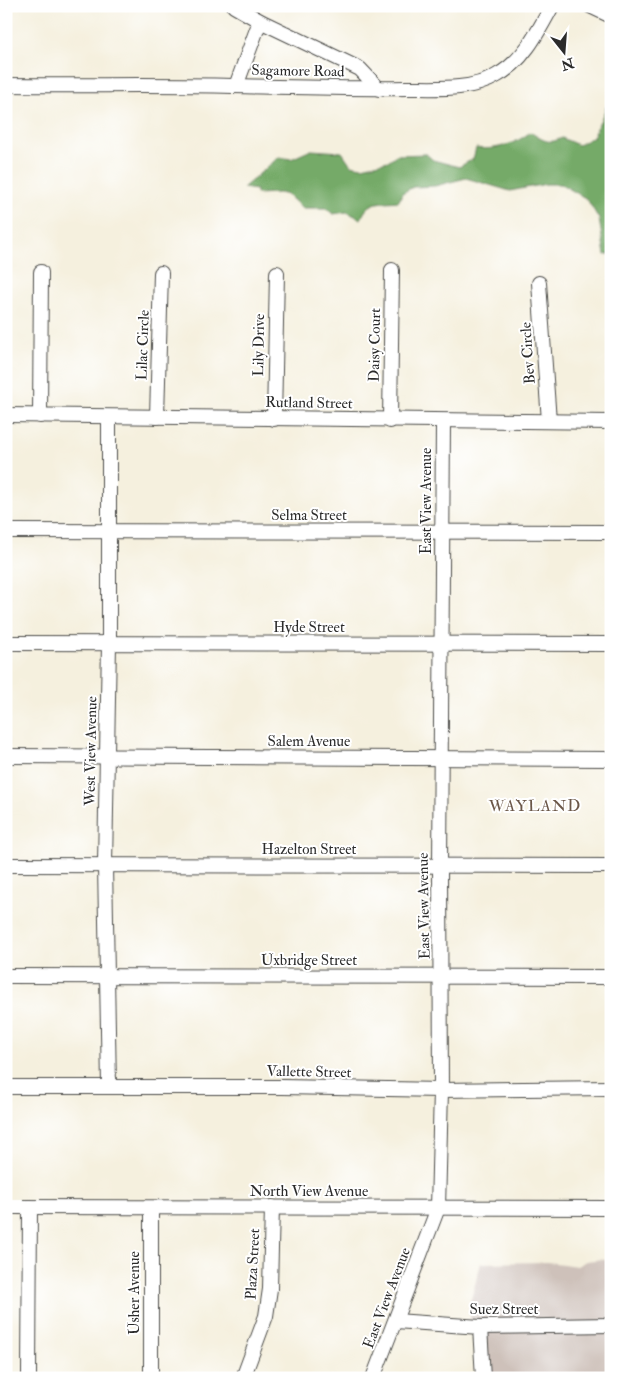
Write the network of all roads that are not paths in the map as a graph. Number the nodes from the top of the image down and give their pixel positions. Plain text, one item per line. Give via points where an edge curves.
1 (234, 6) edge
2 (552, 6) edge
3 (590, 6) edge
4 (611, 16) edge
5 (260, 22) junction
6 (6, 85) edge
7 (236, 86) junction
8 (379, 88) junction
9 (392, 270) dead end
10 (41, 272) dead end
11 (277, 272) dead end
12 (161, 273) dead end
13 (539, 283) dead end
14 (6, 415) edge
15 (40, 416) junction
16 (109, 417) junction
17 (157, 417) junction
18 (274, 419) junction
19 (390, 421) junction
20 (443, 422) junction
21 (549, 422) junction
22 (611, 422) edge
23 (6, 531) edge
24 (109, 531) junction
25 (442, 532) junction
26 (611, 532) edge
27 (6, 643) edge
28 (110, 643) junction
29 (442, 644) junction
30 (611, 644) edge
31 (6, 756) edge
32 (107, 756) junction
33 (440, 758) junction
34 (611, 759) edge
35 (6, 865) edge
36 (105, 865) junction
37 (611, 866) edge
38 (440, 867) junction
39 (6, 976) edge
40 (106, 976) junction
41 (441, 977) junction
42 (611, 977) edge
43 (109, 1086) junction
44 (6, 1087) edge
45 (611, 1088) edge
46 (441, 1090) junction
47 (6, 1207) edge
48 (30, 1207) junction
49 (272, 1207) junction
50 (151, 1208) junction
51 (438, 1208) junction
52 (611, 1208) edge
53 (396, 1321) junction
54 (611, 1325) edge
55 (480, 1327) junction
56 (29, 1378) edge
57 (151, 1378) edge
58 (243, 1378) edge
59 (373, 1378) edge
60 (483, 1378) edge

1 - 5 street
2 - 8 street, Sagamore Road via 536,35 514,63 496,77 476,84 442,88
3 - 4 street
5 - 7 street
5 - 8 street via 360,69
6 - 7 street, Sagamore Road
7 - 8 street, Sagamore Road
9 - 19 street, Daisy Court
10 - 15 street
11 - 18 street, Lily Drive
12 - 17 street, Lilac Circle
13 - 21 street, Bev Circle
14 - 15 street, Rutland Street
15 - 16 street, Rutland Street
16 - 17 street, Rutland Street
16 - 24 street, West View Avenue
17 - 18 street, Rutland Street
18 - 19 street, Rutland Street
19 - 20 street, Rutland Street
20 - 21 street, Rutland Street
20 - 25 street, East View Avenue
21 - 22 street, Rutland Street
23 - 24 street, Selma Street
24 - 25 street, Selma Street
24 - 28 street, West View Avenue
25 - 26 street, Selma Street
25 - 29 street, East View Avenue
27 - 28 street, Hyde Street
28 - 29 street, Hyde Street
28 - 32 street, West View Avenue
29 - 30 street, Hyde Street
29 - 33 street, East View Avenue
31 - 32 street, Salem Avenue
32 - 33 street, Salem Avenue
32 - 36 street, West View Avenue
33 - 34 street, Salem Avenue
33 - 38 street, East View Avenue
35 - 36 street, Hazelton Street
36 - 38 street, Hazelton Street
36 - 40 street, West View Avenue
37 - 38 street, Hazelton Street
38 - 41 street, East View Avenue
39 - 40 street, Uxbridge Street
40 - 41 street, Uxbridge Street
40 - 43 street, West View Avenue
41 - 42 street, Uxbridge Street
41 - 46 street, East View Avenue
43 - 44 street, Vallette Street
43 - 46 street, Vallette Street
45 - 46 street, Vallette Street
46 - 51 street, East View Avenue
47 - 48 street, North View Avenue
48 - 50 street, North View Avenue
48 - 56 street
49 - 50 street, North View Avenue
49 - 51 street, North View Avenue
49 - 58 street, Plaza Street via 270,1290 266,1316
50 - 57 street, Usher Avenue
51 - 52 street, North View Avenue
51 - 53 street, East View Avenue
53 - 55 street, Suez Street
53 - 59 street, East View Avenue
54 - 55 street, Suez Street
55 - 60 street

